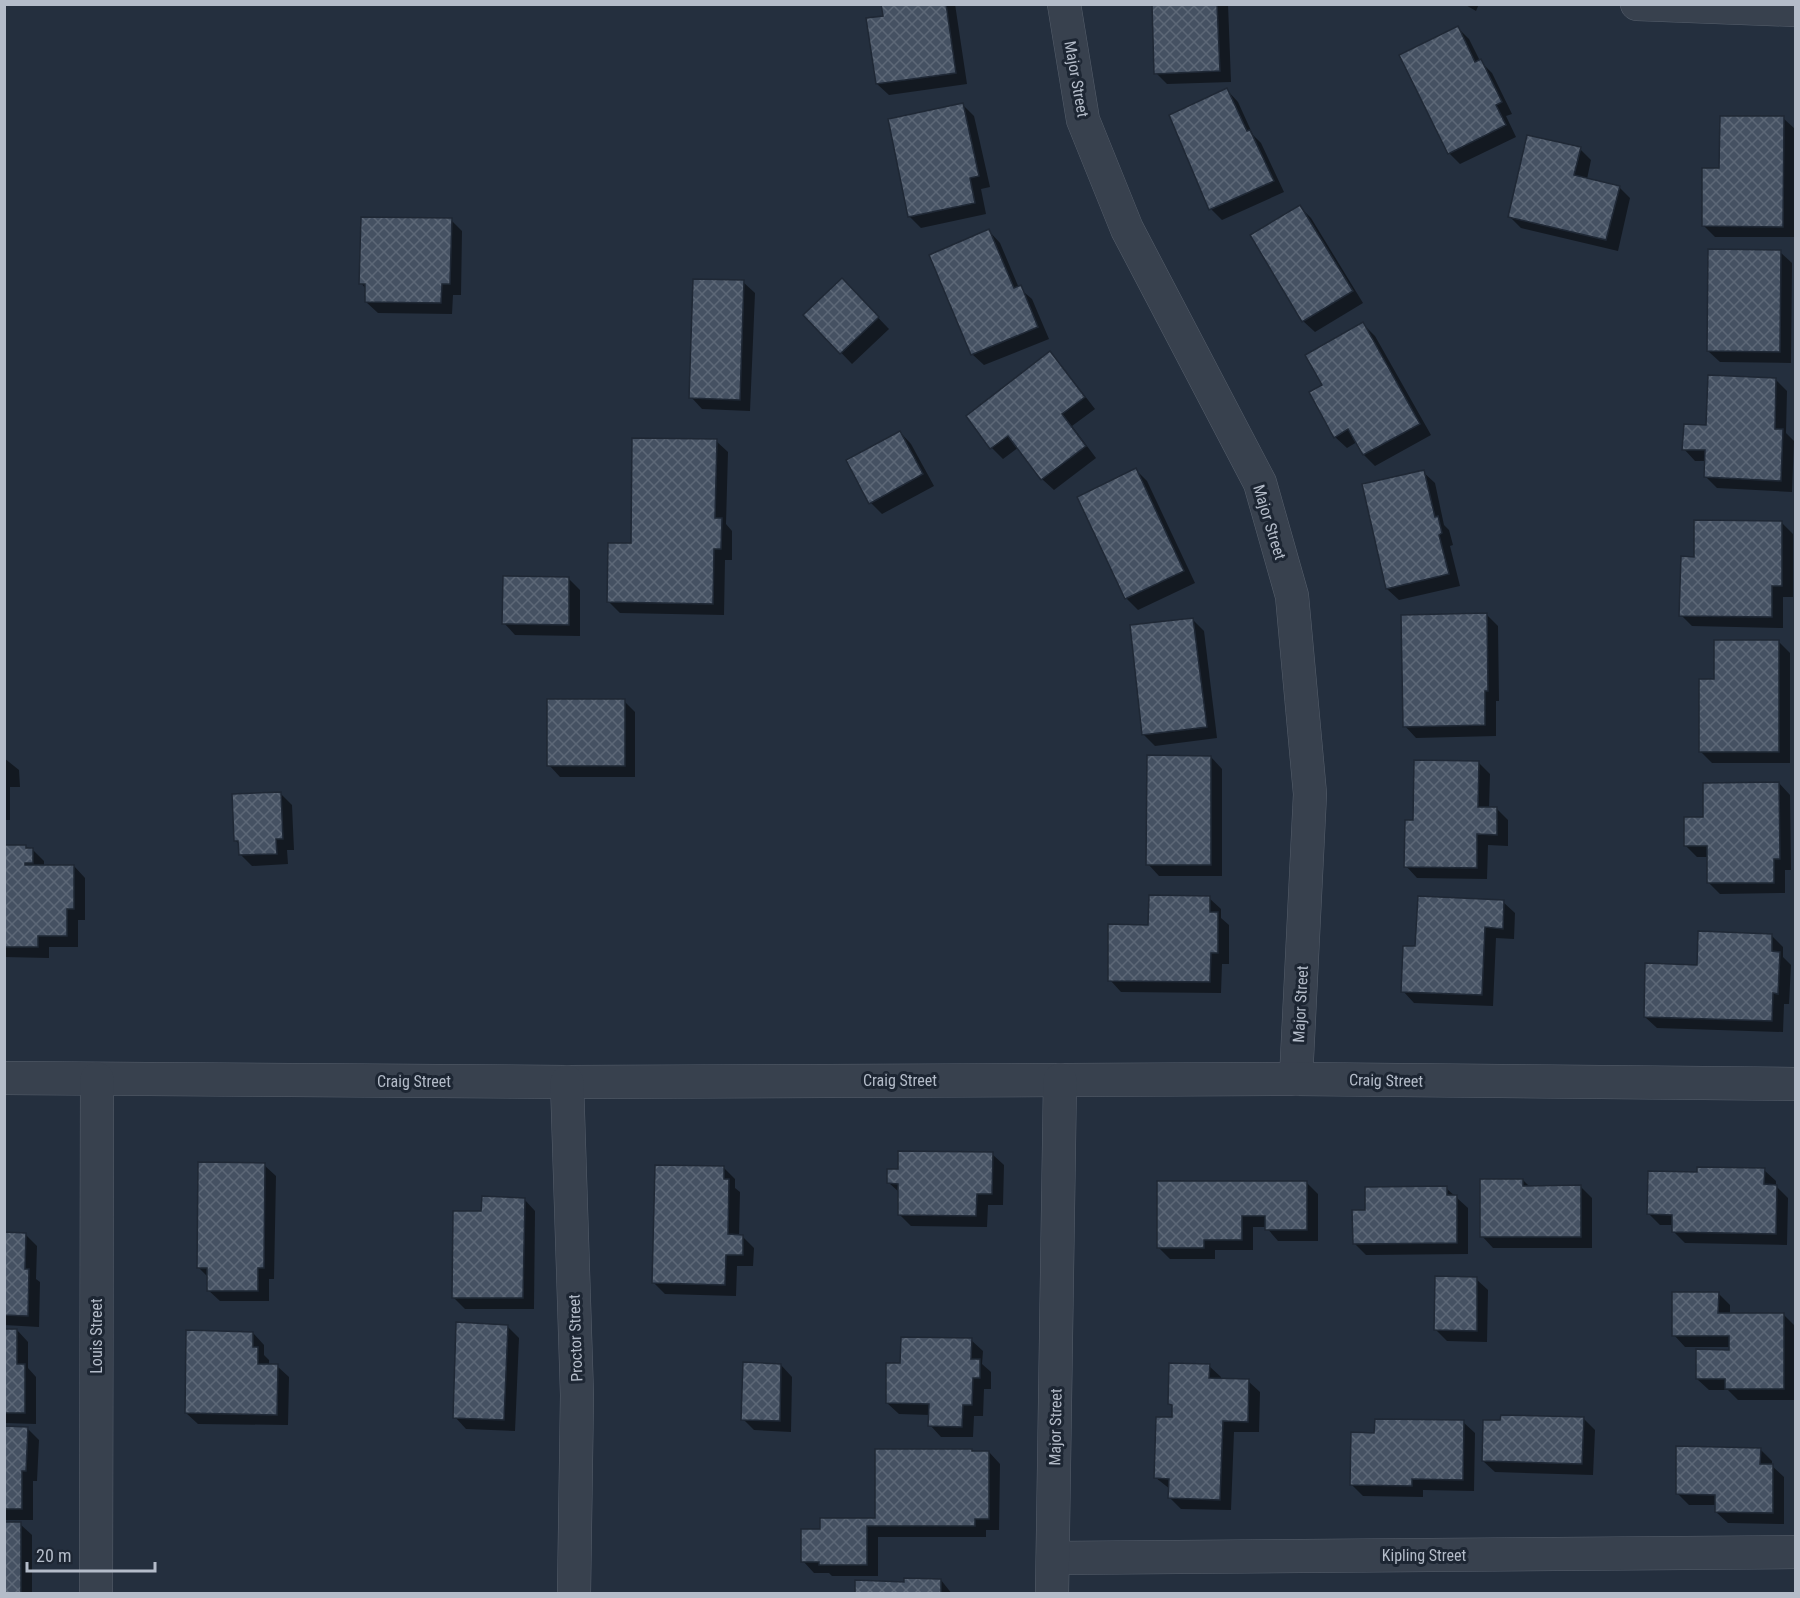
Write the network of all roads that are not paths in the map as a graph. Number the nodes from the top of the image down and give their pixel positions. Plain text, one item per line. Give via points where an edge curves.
1 (1064, 4) edge
2 (1637, 4) edge
3 (1796, 10) edge
4 (4, 1078) edge
5 (1296, 1079) junction
6 (97, 1080) junction
7 (1060, 1080) junction
8 (567, 1082) junction
9 (1796, 1084) edge
10 (1796, 1552) edge
11 (1053, 1558) junction
12 (96, 1593) edge
13 (574, 1593) edge
14 (1052, 1593) edge

1 - 5 street, Major Street via 1083,120 1127,230 1260,483 1292,596 1310,794
2 - 3 street
4 - 6 street, Craig Street
5 - 7 street, Craig Street
5 - 9 street, Craig Street
6 - 8 street, Craig Street
6 - 12 street, Louis Street
7 - 8 street, Craig Street
7 - 11 street, Major Street
8 - 13 street, Proctor Street via 577,1395
10 - 11 street, Kipling Street
11 - 14 street, Major Street

